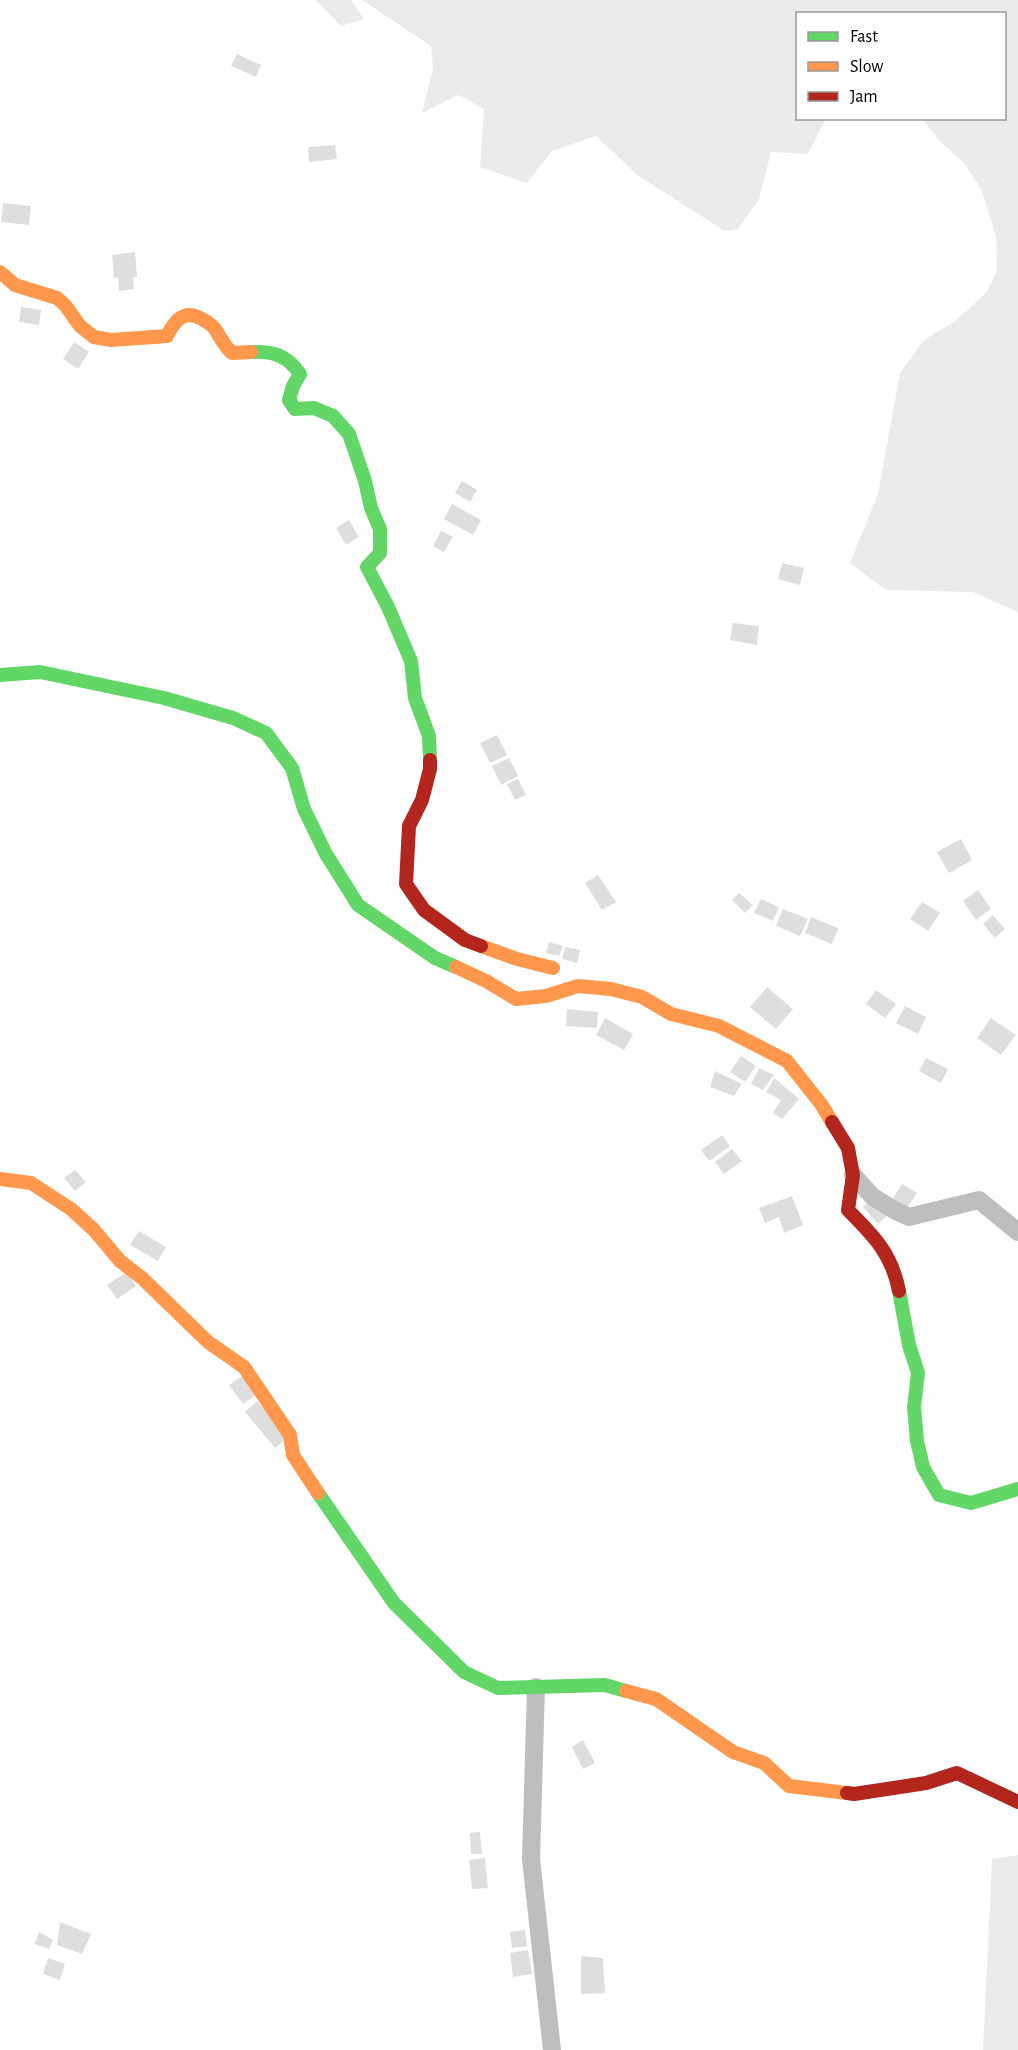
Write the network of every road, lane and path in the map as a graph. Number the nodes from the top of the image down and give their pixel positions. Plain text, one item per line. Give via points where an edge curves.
1 (0, 272) edge
2 (0, 675) edge
3 (553, 968) dead end
4 (853, 1175) junction
5 (0, 1179) edge
6 (1018, 1232) edge
7 (1018, 1489) edge
8 (536, 1688) junction
9 (1018, 1802) edge
10 (552, 2050) edge

1 - 3 street via 24,290 56,296 82,330 95,340 153,340 166,336 173,324 190,314 215,328 221,345 232,353 266,351 285,356 296,366 300,374 290,400 295,409 314,408 333,416 349,434 380,530 380,553 367,567 411,662 415,698 429,736 430,769 422,800 409,826 406,884 424,910 465,940
2 - 4 street via 40,672 164,698 233,718 266,733 292,768 304,809 358,905 435,958 516,999 546,996 578,986 611,989 642,998 671,1014 719,1026 787,1060 821,1104 848,1149
4 - 6 street via 873,1197 909,1216 979,1200
4 - 7 street via 848,1210 888,1255 897,1280 918,1373 914,1407 923,1467 939,1495 971,1503
5 - 8 street via 31,1184 71,1209 184,1320 244,1367 290,1435 293,1455 394,1603 464,1672 498,1688
8 - 9 street via 605,1685 656,1699 733,1752 764,1763 789,1786 854,1794 926,1783 957,1773
8 - 10 street via 531,1859

